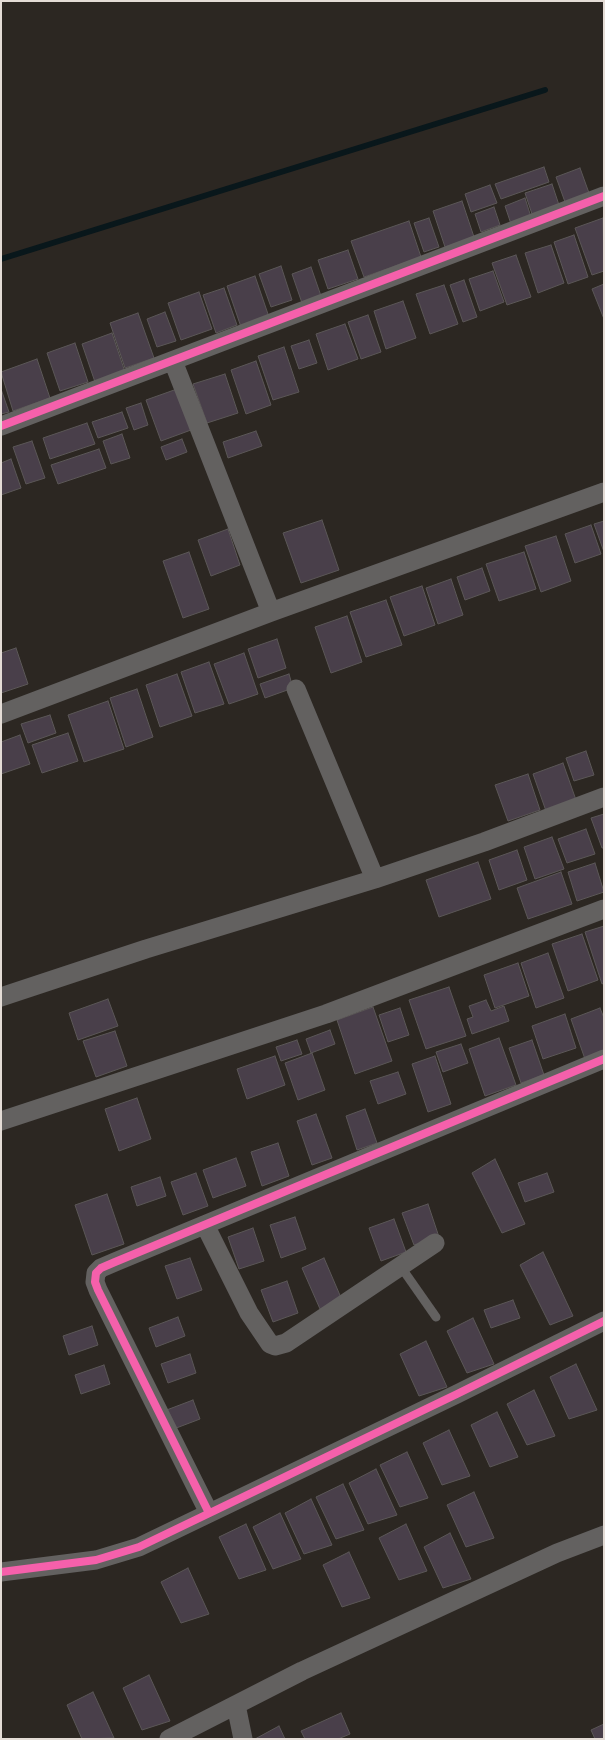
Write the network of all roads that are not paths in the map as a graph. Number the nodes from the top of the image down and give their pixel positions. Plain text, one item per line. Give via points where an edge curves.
1 (604, 196) edge
2 (172, 361) junction
3 (1, 426) edge
4 (604, 492) edge
5 (271, 612) junction
6 (296, 689) dead end
7 (1, 714) edge
8 (604, 797) edge
9 (375, 880) junction
10 (604, 909) edge
11 (1, 997) edge
12 (604, 1059) edge
13 (1, 1121) edge
14 (205, 1225) junction
15 (435, 1244) dead end
16 (401, 1267) junction
17 (436, 1317) dead end
18 (604, 1321) edge
19 (209, 1513) junction
20 (604, 1535) edge
21 (1, 1572) edge
22 (236, 1704) junction
23 (168, 1739) edge
24 (243, 1739) edge

1 - 2 street
2 - 3 street
2 - 5 street
4 - 5 street
5 - 7 street
6 - 9 street
8 - 9 street
9 - 11 street via 146,949
10 - 13 street via 326,1014
12 - 14 street
14 - 16 street via 249,1313 274,1346 286,1343
14 - 19 street via 100,1268 95,1282
15 - 16 street
16 - 17 lane
18 - 19 street
19 - 21 street via 128,1552 96,1560
20 - 22 street via 557,1553
22 - 23 street
22 - 24 street

